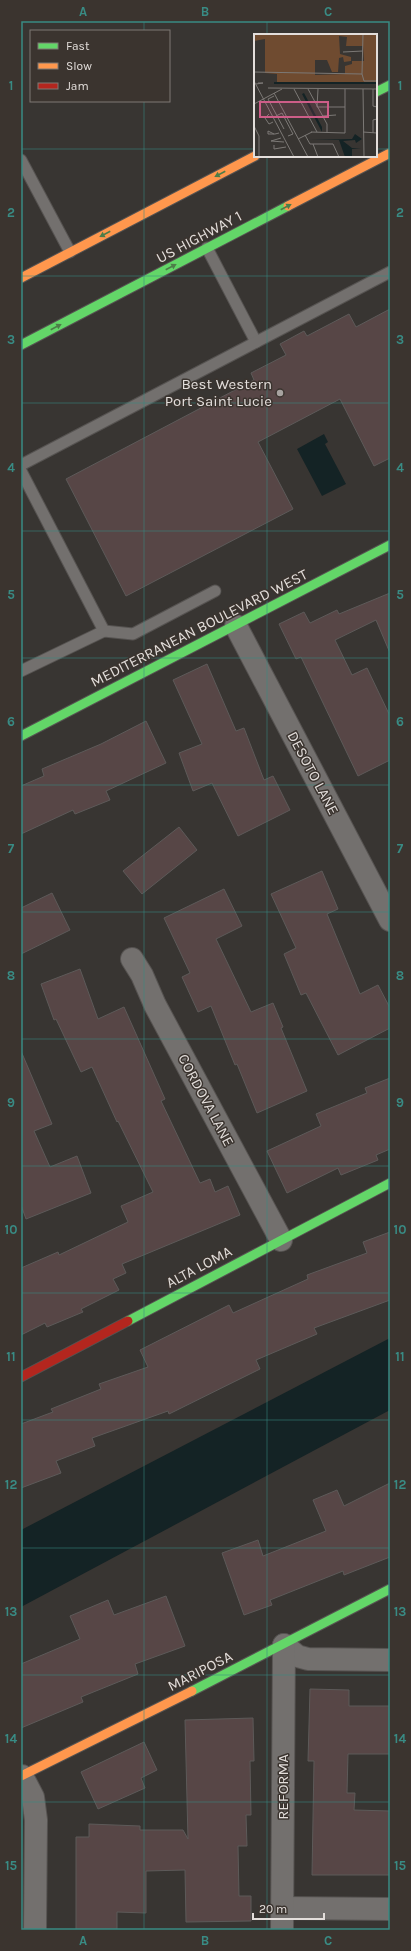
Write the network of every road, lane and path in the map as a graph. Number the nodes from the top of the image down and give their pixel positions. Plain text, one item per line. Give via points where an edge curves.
1 (390, 85) edge
2 (377, 92) edge
3 (390, 153) edge
4 (254, 157) edge
5 (21, 160) edge
6 (207, 248) junction
7 (70, 252) junction
8 (390, 272) edge
9 (21, 278) edge
10 (256, 342) junction
11 (21, 346) edge
12 (21, 465) edge
13 (21, 471) edge
14 (390, 545) edge
15 (215, 591) dead end
16 (236, 626) junction
17 (104, 631) junction
18 (21, 671) edge
19 (21, 736) edge
20 (390, 920) edge
21 (132, 959) dead end
22 (390, 1183) edge
23 (281, 1240) junction
24 (21, 1377) edge
25 (390, 1589) edge
26 (284, 1645) junction
27 (390, 1660) edge
28 (21, 1776) edge
29 (282, 1908) junction
30 (390, 1909) edge
31 (35, 1930) edge
32 (282, 1930) edge

1 - 2 street
6 -> 3 street, US HIGHWAY 1
4 -> 7 street
5 - 7 lane
6 - 10 lane
11 -> 6 street, US HIGHWAY 1
7 - 9 street
8 - 10 lane
10 - 12 lane
13 - 17 lane
14 - 16 street, MEDITERRANEAN BOULEVARD WEST
15 - 17 lane via 133,634
16 - 19 street, MEDITERRANEAN BOULEVARD WEST
16 - 20 street, DESOTO LANE
17 - 18 lane
21 - 23 street, CORDOVA LANE
22 - 23 street, ALTA LOMA
23 - 24 street, ALTA LOMA
25 - 26 street, MARIPOSA
26 - 27 street via 297,1656 308,1659
26 - 28 street, MARIPOSA
26 - 29 street, REFORMA
28 - 31 street via 33,1797 36,1820
29 - 30 street
29 - 32 street, REFORMA

